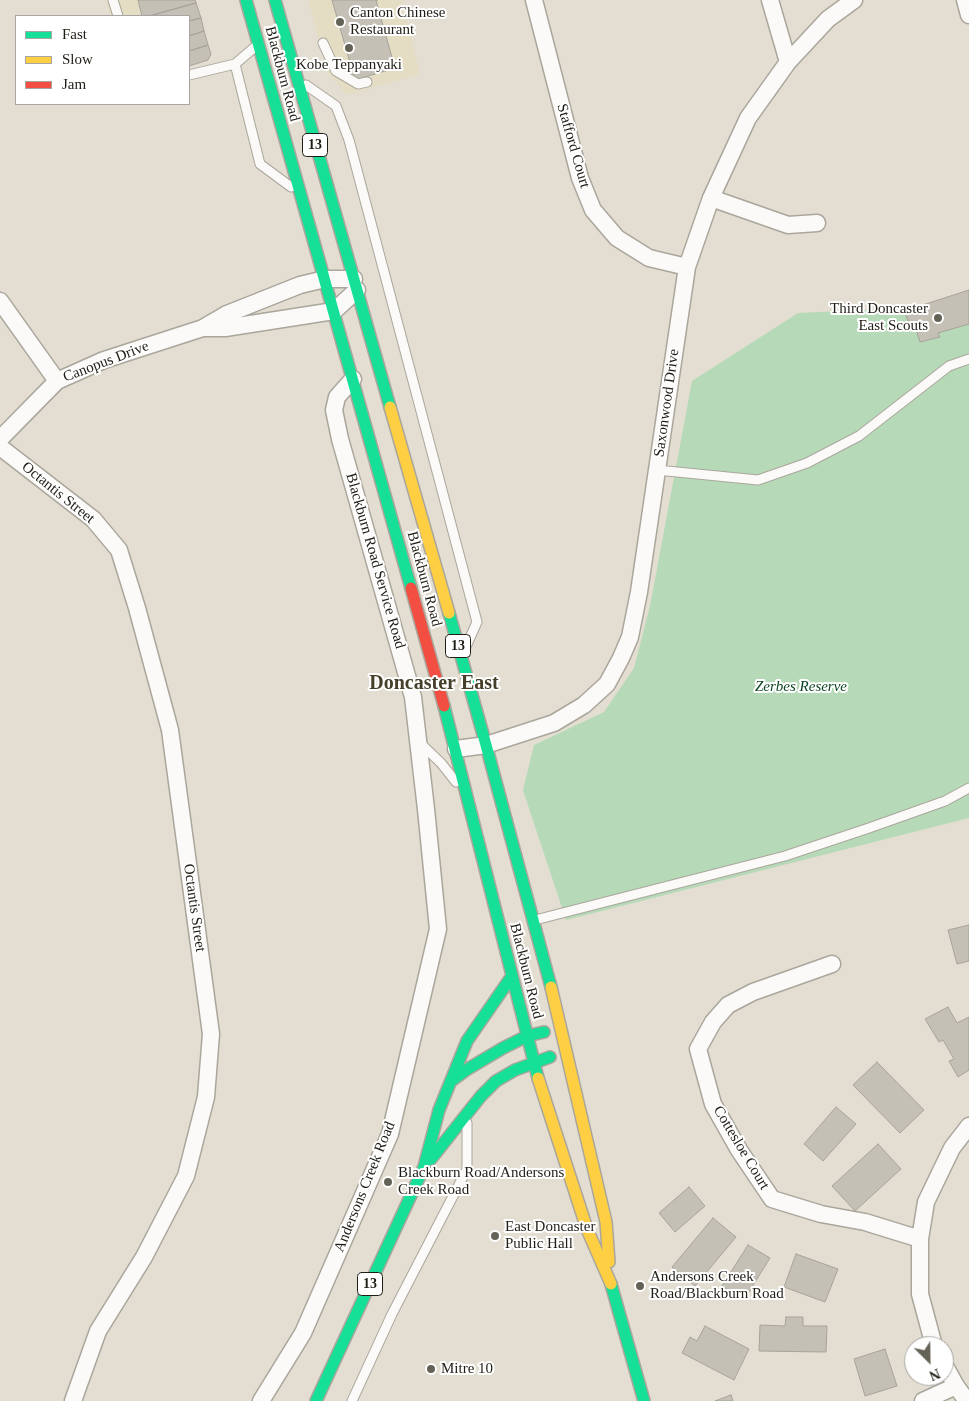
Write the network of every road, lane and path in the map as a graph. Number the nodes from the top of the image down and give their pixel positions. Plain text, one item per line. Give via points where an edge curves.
1 (114, 0) edge
2 (246, 0) edge
3 (275, 0) edge
4 (534, 0) edge
5 (770, 0) edge
6 (854, 0) edge
7 (965, 0) edge
8 (118, 15) edge
9 (969, 15) edge
10 (323, 43) dead end
11 (258, 45) junction
12 (788, 62) junction
13 (236, 64) junction
14 (190, 75) edge
15 (296, 77) junction
16 (367, 82) dead end
17 (301, 146) junction
18 (300, 193) junction
19 (711, 198) junction
20 (817, 223) dead end
21 (687, 267) junction
22 (325, 279) junction
23 (356, 285) junction
24 (0, 301) edge
25 (334, 311) junction
26 (203, 328) junction
27 (969, 359) edge
28 (353, 379) junction
29 (57, 381) junction
30 (0, 438) edge
31 (0, 446) edge
32 (657, 470) junction
33 (461, 657) junction
34 (419, 742) junction
35 (486, 745) junction
36 (456, 749) junction
37 (969, 788) edge
38 (469, 798) junction
39 (533, 920) junction
40 (438, 928) joint
41 (832, 964) dead end
42 (512, 976) junction
43 (562, 1028) junction
44 (527, 1036) junction
45 (568, 1052) junction
46 (533, 1062) junction
47 (452, 1081) junction
48 (467, 1113) junction
49 (969, 1126) edge
50 (424, 1167) junction
51 (920, 1239) junction
52 (610, 1280) junction
53 (931, 1336) edge
54 (954, 1382) edge
55 (956, 1386) junction
56 (73, 1401) edge
57 (260, 1401) edge
58 (316, 1401) edge
59 (352, 1401) edge
60 (644, 1401) edge
61 (924, 1401) edge
62 (967, 1401) edge

1 - 8 lane
2 - 11 main road, Blackburn Road / 13
3 - 15 main road, Blackburn Road / 13
4 - 21 street, Stafford Court via 580,178 593,210 617,238 649,258
5 - 12 street
6 - 12 street, Saxonwood Drive via 828,19
7 - 9 street
10 - 16 lane via 336,71 358,84
11 - 13 lane
11 - 17 main road, Blackburn Road / 13
12 - 19 street, Saxonwood Drive via 748,118
13 - 14 lane
13 - 18 lane via 260,164
15 - 17 main road, Blackburn Road / 13
15 - 33 lane via 336,106 349,140 477,622
17 - 18 main road, Blackburn Road / 13
17 - 23 main road, Blackburn Road / 13
18 - 22 main road, Blackburn Road / 13
19 - 20 street via 788,225
19 - 21 street, Saxonwood Drive
21 - 32 street, Saxonwood Drive
22 - 23 street, Canopus Drive
22 - 25 main road, Blackburn Road / 13
22 - 26 street, Canopus Drive via 300,285 227,314
23 - 25 street
23 - 33 main road, Blackburn Road / 13
24 - 29 street
25 - 26 street, Canopus Drive via 225,328
25 - 28 main road, Blackburn Road / 13
26 - 29 street, Canopus Drive via 104,360
27 - 32 lane via 948,366 859,436 807,463 758,480
28 - 34 street, Blackburn Road Service Road via 337,397 334,410 413,696
28 - 36 main road, Blackburn Road / 13
29 - 30 street, Canopus Drive
31 - 56 street, Octantis Street via 93,519 119,550 170,730 211,1034 206,1097 186,1176 144,1257 98,1331
32 - 35 street, Saxonwood Drive via 630,637 607,684 584,705 554,723
33 - 35 main road, Blackburn Road / 13
34 - 38 lane
34 - 40 street, Blackburn Road Service Road
35 - 36 street, Saxonwood Drive
35 - 39 main road, Blackburn Road / 13
36 - 38 main road, Blackburn Road / 13
37 - 39 lane via 945,801 786,856
38 - 42 main road, Blackburn Road / 13
39 - 43 main road, Blackburn Road / 13
40 - 57 street, Andersons Creek Road via 390,1134 303,1333
41 - 51 street, Cottesloe Court via 753,992 728,1005 713,1022 698,1050 713,1104 772,1199
42 - 44 main road, Blackburn Road
42 - 47 main road, 13 via 467,1041
43 - 44 main road
43 - 45 main road, Blackburn Road
44 - 46 main road, Blackburn Road
44 - 47 main road via 502,1048
45 - 46 main road, 13
45 - 52 main road, Blackburn Road via 606,1222
46 - 48 main road, 13 via 496,1082
46 - 52 main road, Blackburn Road via 587,1229
47 - 50 main road, 13 via 439,1110
48 - 50 main road, 13
48 - 59 lane via 467,1169 392,1314
49 - 51 street via 952,1148 926,1202
50 - 58 main road, 13
51 - 53 street via 920,1294
52 - 60 main road, Blackburn Road
54 - 55 street
55 - 61 street
55 - 62 street

